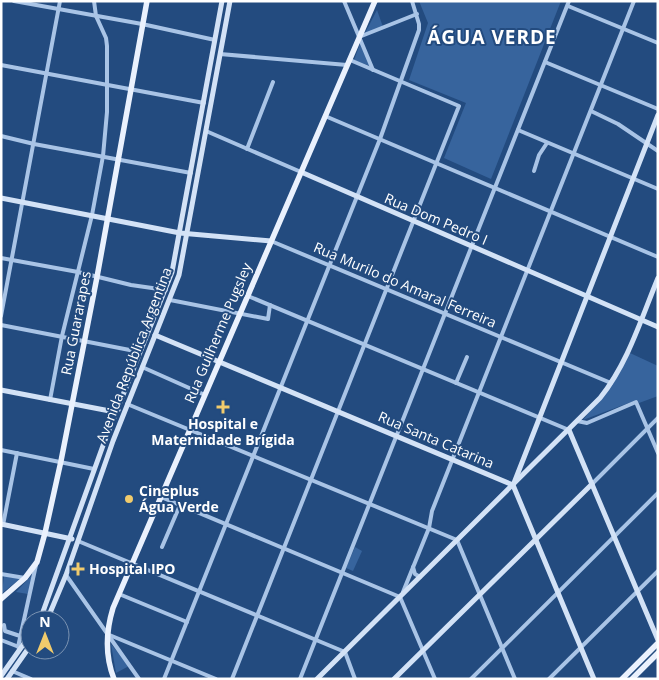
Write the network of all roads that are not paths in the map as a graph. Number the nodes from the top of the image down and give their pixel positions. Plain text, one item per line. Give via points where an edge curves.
1 (14, 1) edge
2 (60, 1) edge
3 (94, 1) edge
4 (147, 1) edge
5 (222, 1) edge
6 (230, 1) edge
7 (344, 1) edge
8 (375, 1) edge
9 (412, 1) edge
10 (634, 1) edge
11 (569, 4) edge
12 (59, 10) junction
13 (417, 14) junction
14 (96, 16) junction
15 (142, 24) junction
16 (623, 29) junction
17 (359, 37) junction
18 (215, 40) junction
19 (658, 43) edge
20 (220, 54) junction
21 (545, 62) junction
22 (348, 63) junction
23 (1, 65) edge
24 (373, 70) junction
25 (48, 74) junction
26 (273, 82) dead end
27 (401, 82) junction
28 (108, 85) junction
29 (601, 85) junction
30 (131, 90) junction
31 (204, 103) junction
32 (658, 109) edge
33 (591, 110) junction
34 (658, 115) edge
35 (325, 116) junction
36 (518, 130) junction
37 (206, 131) junction
38 (1, 136) edge
39 (380, 139) junction
40 (548, 143) junction
41 (647, 143) junction
42 (34, 144) junction
43 (247, 149) junction
44 (658, 150) edge
45 (574, 154) junction
46 (102, 156) junction
47 (119, 158) junction
48 (437, 163) junction
49 (534, 170) dead end
50 (301, 172) junction
51 (191, 173) junction
52 (633, 178) junction
53 (495, 188) junction
54 (658, 189) edge
55 (357, 196) junction
56 (1, 198) edge
57 (23, 202) junction
58 (551, 211) junction
59 (92, 216) junction
60 (108, 219) junction
61 (414, 221) junction
62 (184, 233) junction
63 (610, 236) junction
64 (272, 241) junction
65 (472, 246) junction
66 (658, 257) edge
67 (1, 258) edge
68 (12, 260) junction
69 (330, 266) junction
70 (528, 270) junction
71 (78, 272) junction
72 (97, 277) junction
73 (658, 278) edge
74 (386, 289) junction
75 (166, 290) junction
76 (248, 296) junction
77 (587, 296) junction
78 (170, 300) junction
79 (270, 305) junction
80 (241, 314) junction
81 (445, 314) junction
82 (1, 316) edge
83 (641, 319) junction
84 (307, 321) junction
85 (1, 325) edge
86 (658, 326) edge
87 (156, 335) junction
88 (62, 336) junction
89 (501, 337) junction
90 (85, 340) junction
91 (364, 345) junction
92 (140, 352) junction
93 (467, 357) dead end
94 (220, 362) junction
95 (561, 363) junction
96 (142, 367) junction
97 (423, 369) junction
98 (456, 383) junction
99 (611, 383) junction
100 (281, 388) junction
101 (1, 390) edge
102 (479, 392) junction
103 (205, 395) junction
104 (50, 400) junction
105 (73, 403) junction
106 (127, 404) junction
107 (338, 411) junction
108 (115, 412) junction
109 (539, 417) junction
110 (658, 418) edge
111 (577, 421) junction
112 (647, 428) junction
113 (190, 430) junction
114 (569, 430) junction
115 (396, 436) junction
116 (1, 450) edge
117 (17, 453) junction
118 (658, 453) edge
119 (254, 456) junction
120 (452, 459) junction
121 (61, 462) junction
122 (94, 469) junction
123 (311, 480) junction
124 (592, 484) junction
125 (513, 485) junction
126 (658, 493) edge
127 (161, 497) junction
128 (369, 504) junction
129 (180, 505) junction
130 (2, 524) edge
131 (226, 524) junction
132 (429, 528) junction
133 (45, 533) junction
134 (614, 537) junction
135 (69, 539) junction
136 (535, 539) junction
137 (457, 540) junction
138 (78, 541) junction
139 (162, 547) dead end
140 (284, 548) junction
141 (37, 562) junction
142 (133, 564) junction
143 (413, 567) junction
144 (658, 571) edge
145 (342, 572) junction
146 (1, 574) edge
147 (66, 575) junction
148 (420, 577) junction
149 (25, 578) junction
150 (199, 591) junction
151 (637, 591) junction
152 (558, 592) junction
153 (119, 594) junction
154 (479, 594) junction
155 (401, 596) junction
156 (1, 599) edge
157 (26, 610) edge
158 (44, 610) edge
159 (51, 610) edge
160 (257, 616) junction
161 (187, 622) junction
162 (4, 625) dead end
163 (108, 634) junction
164 (20, 636) joint
165 (1, 640) edge
166 (315, 640) junction
167 (658, 642) edge
168 (19, 648) junction
169 (502, 648) junction
170 (581, 648) junction
171 (423, 650) junction
172 (345, 652) junction
173 (658, 653) edge
174 (20, 660) edge
175 (172, 660) junction
176 (12, 671) junction
177 (632, 675) edge
178 (1, 676) edge
179 (7, 679) edge
180 (31, 679) edge
181 (114, 679) edge
182 (139, 679) edge
183 (164, 679) edge
184 (216, 679) edge
185 (232, 679) edge
186 (300, 679) edge
187 (318, 679) edge
188 (355, 679) edge
189 (394, 679) edge
190 (435, 679) edge
191 (471, 679) edge
192 (515, 679) edge
193 (549, 679) edge
194 (594, 679) edge
195 (622, 679) edge

1 - 12 street
2 - 12 street
3 - 14 street
4 - 15 main road, Rua Guararapes
5 - 18 street, Avenida República Argentina
6 - 20 street, Avenida República Argentina
7 - 17 street
8 - 17 main road, Rua Guilherme Pugsley
9 - 13 street
10 - 16 street
11 - 16 street
11 - 21 street
12 - 14 street
12 - 25 street
13 - 17 street
13 - 27 street via 419,30
14 - 15 street
14 - 28 street via 106,42
15 - 18 street
15 - 30 main road, Rua Guararapes
16 - 19 street
16 - 29 street
17 - 22 main road, Rua Guilherme Pugsley
17 - 24 street
18 - 31 street, Avenida República Argentina
20 - 22 street
20 - 37 street, Avenida República Argentina
21 - 29 street
21 - 36 street
22 - 24 street
22 - 35 main road, Rua Guilherme Pugsley
23 - 25 street
24 - 27 street
25 - 28 street
25 - 42 street
26 - 43 street
27 - 39 street
27 - 48 street via 459,106
28 - 30 street
28 - 46 street
29 - 32 street
29 - 33 street
30 - 31 street
30 - 47 main road, Rua Guararapes
31 - 51 street, Avenida República Argentina
33 - 41 street
33 - 45 street
34 - 41 street
35 - 39 street
35 - 50 main road, Rua Guilherme Pugsley
36 - 40 street
36 - 53 street
37 - 43 street, Rua Dom Pedro I
37 - 62 street, Avenida República Argentina
38 - 42 street
39 - 48 street
39 - 55 street
40 - 45 street
40 - 49 street
41 - 44 street
41 - 52 street
42 - 46 street
42 - 57 street
43 - 50 street, Rua Dom Pedro I
45 - 52 street
45 - 58 street
46 - 47 street
46 - 59 street
47 - 51 street
47 - 60 main road, Rua Guararapes
48 - 53 street
48 - 61 street
50 - 55 street, Rua Dom Pedro I
50 - 64 main road, Rua Guilherme Pugsley
51 - 62 street, Avenida República Argentina
52 - 54 street
52 - 63 street
53 - 58 street
53 - 65 street
55 - 61 street, Rua Dom Pedro I
55 - 69 street
56 - 57 street, Rua Murilo do Amaral Ferreira
57 - 59 street, Rua Murilo do Amaral Ferreira
57 - 68 street
58 - 63 street
58 - 70 street
59 - 60 street, Rua Murilo do Amaral Ferreira
59 - 71 street
60 - 62 street, Rua Murilo do Amaral Ferreira
60 - 72 main road, Rua Guararapes
61 - 65 street, Rua Dom Pedro I
61 - 74 street
62 - 64 street, Rua Murilo do Amaral Ferreira
62 - 75 street, Avenida República Argentina
62 - 78 street, Avenida República Argentina via 180,269
63 - 66 street
63 - 77 street
64 - 69 street, Rua Murilo do Amaral Ferreira
64 - 76 main road, Rua Guilherme Pugsley
65 - 70 street, Rua Dom Pedro I
65 - 81 street
67 - 68 street
68 - 71 street
68 - 82 street
69 - 74 street, Rua Murilo do Amaral Ferreira
69 - 84 street
70 - 77 street, Rua Dom Pedro I
70 - 89 street
71 - 72 street
71 - 88 street
72 - 75 street via 131,286
72 - 90 main road, Rua Guararapes
73 - 83 street
74 - 81 street, Rua Murilo do Amaral Ferreira
74 - 91 street
75 - 92 street, Avenida República Argentina
76 - 79 street
76 - 80 main road, Rua Guilherme Pugsley
77 - 83 street, Rua Dom Pedro I
77 - 95 street
78 - 80 street
78 - 87 street, Avenida República Argentina
79 - 80 street via 268,319
79 - 84 street
80 - 94 main road, Rua Guilherme Pugsley
81 - 89 street, Rua Murilo do Amaral Ferreira
81 - 97 street
83 - 86 street, Rua Dom Pedro I
83 - 99 street
84 - 91 street
84 - 100 street
85 - 88 street
87 - 94 street, Rua Santa Catarina
87 - 96 street, Avenida República Argentina
88 - 90 street
88 - 104 street
89 - 95 street, Rua Murilo do Amaral Ferreira
89 - 102 street
90 - 92 street
90 - 105 main road, Rua Guararapes
91 - 97 street
91 - 107 street
92 - 108 street, Avenida República Argentina
93 - 98 street
94 - 100 street, Rua Santa Catarina
94 - 103 main road, Rua Guilherme Pugsley
95 - 99 street, Rua Murilo do Amaral Ferreira
95 - 109 street
96 - 103 street
96 - 106 street, Avenida República Argentina
97 - 98 street
97 - 115 street
98 - 102 street
99 - 111 street
100 - 107 street, Rua Santa Catarina
100 - 119 street
101 - 104 street
102 - 109 street
102 - 120 street
103 - 113 main road, Rua Guilherme Pugsley
104 - 105 street
105 - 108 street
105 - 121 main road, Rua Guararapes
106 - 108 street
106 - 113 street
106 - 138 street, Avenida República Argentina
107 - 115 street, Rua Santa Catarina
107 - 123 street
108 - 122 street, Avenida República Argentina
109 - 114 street
109 - 125 street
110 - 112 street
111 - 112 street via 587,422 636,402
111 - 114 street
112 - 118 street
112 - 124 street
113 - 119 street
113 - 127 main road, Rua Guilherme Pugsley
114 - 124 street
114 - 125 street
115 - 120 street, Rua Santa Catarina
115 - 128 street
116 - 117 street
117 - 121 street
117 - 130 street
119 - 123 street
119 - 131 street
120 - 125 street, Rua Santa Catarina
120 - 132 street via 432,511
121 - 122 street
121 - 133 main road, Rua Guararapes
122 - 135 street, Avenida República Argentina
123 - 128 street
123 - 140 street
124 - 134 street
124 - 136 street
125 - 136 street
125 - 137 street
126 - 134 street
127 - 129 street
127 - 142 main road, Rua Guilherme Pugsley
128 - 132 street
128 - 145 street
129 - 131 street
129 - 139 street
130 - 133 street
131 - 140 street
131 - 150 street
132 - 137 street
132 - 143 street
133 - 135 street
133 - 141 main road, Rua Guararapes
134 - 151 street
134 - 152 street
135 - 138 street
135 - 158 street, Avenida República Argentina
136 - 152 street
136 - 154 street
137 - 148 street
137 - 154 street
138 - 142 street
138 - 147 street, Avenida República Argentina
140 - 145 street
140 - 160 street
141 - 149 main road
141 - 157 street, Rua Guararapes
142 - 150 street
142 - 153 main road, Rua Guilherme Pugsley
143 - 148 street
143 - 155 street
144 - 151 street
145 - 155 street
145 - 166 street
146 - 149 street
147 - 159 street, Avenida República Argentina
147 - 163 street
148 - 155 street
149 - 156 main road
150 - 160 street
150 - 161 street
151 - 167 street
151 - 170 street
152 - 169 street
152 - 170 street
153 - 161 street
153 - 163 main road, Rua Guilherme Pugsley
154 - 169 street
154 - 171 street
155 - 171 street
155 - 172 street
160 - 166 street
160 - 185 street
161 - 175 street
162 - 164 street via 5,631
163 - 175 street
163 - 181 main road, Rua Guilherme Pugsley via 109,661
163 - 182 street
164 - 168 street, Rua Guararapes
165 - 168 street
166 - 172 street
166 - 186 street
167 - 177 main road
168 - 178 street
169 - 191 street
169 - 192 street
170 - 193 street
170 - 194 street
171 - 189 street
171 - 190 street
172 - 187 street
172 - 188 street
173 - 177 main road
174 - 176 street
175 - 183 street
175 - 184 street
176 - 179 street
176 - 180 street
177 - 195 main road

